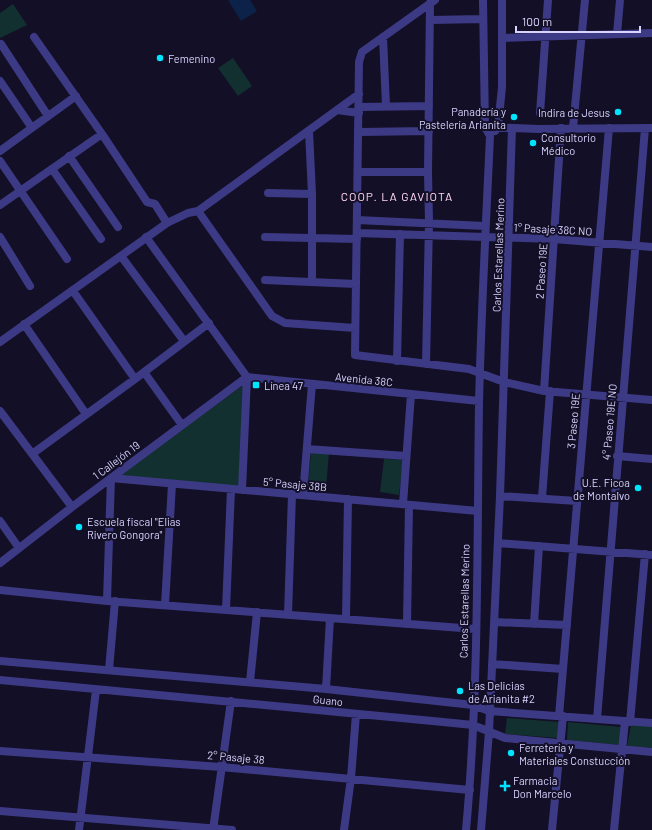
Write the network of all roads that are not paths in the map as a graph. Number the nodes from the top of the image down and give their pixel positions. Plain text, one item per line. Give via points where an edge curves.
1 (483, 0) edge
2 (502, 0) edge
3 (548, 0) edge
4 (584, 0) edge
5 (620, 0) edge
6 (433, 2) edge
7 (482, 19) junction
8 (430, 20) junction
9 (652, 33) edge
10 (617, 34) junction
11 (581, 35) junction
12 (546, 36) junction
13 (34, 37) dead end
14 (383, 37) junction
15 (502, 38) junction
16 (1, 44) edge
17 (0, 81) edge
18 (359, 94) junction
19 (76, 96) junction
20 (386, 106) junction
21 (429, 106) junction
22 (337, 110) junction
23 (359, 110) junction
24 (540, 113) dead end
25 (48, 116) junction
26 (485, 127) junction
27 (498, 127) junction
28 (32, 128) junction
29 (512, 128) junction
30 (561, 128) junction
31 (573, 128) junction
32 (609, 128) junction
33 (648, 128) edge
34 (309, 131) junction
35 (429, 131) junction
36 (359, 132) junction
37 (102, 134) junction
38 (490, 136) junction
39 (0, 151) edge
40 (69, 156) junction
41 (0, 161) edge
42 (52, 169) junction
43 (358, 172) junction
44 (428, 172) junction
45 (21, 190) junction
46 (268, 193) dead end
47 (312, 194) junction
48 (0, 205) edge
49 (198, 211) junction
50 (357, 220) junction
51 (167, 222) junction
52 (430, 223) junction
53 (485, 226) junction
54 (118, 227) dead end
55 (400, 234) junction
56 (428, 235) junction
57 (357, 236) junction
58 (0, 237) edge
59 (146, 237) junction
60 (264, 237) dead end
61 (312, 237) junction
62 (484, 237) junction
63 (510, 237) junction
64 (101, 239) dead end
65 (554, 239) junction
66 (600, 243) junction
67 (635, 246) junction
68 (652, 247) edge
69 (121, 256) junction
70 (66, 259) dead end
71 (264, 280) dead end
72 (312, 282) junction
73 (356, 284) junction
74 (30, 286) dead end
75 (73, 291) junction
76 (209, 323) junction
77 (24, 324) junction
78 (355, 328) junction
79 (184, 341) junction
80 (0, 342) edge
81 (397, 361) junction
82 (426, 364) junction
83 (144, 372) junction
84 (480, 373) junction
85 (247, 377) junction
86 (135, 379) junction
87 (504, 382) junction
88 (312, 384) junction
89 (547, 391) junction
90 (410, 394) junction
91 (586, 394) junction
92 (622, 397) junction
93 (652, 400) edge
94 (479, 401) junction
95 (86, 414) junction
96 (2, 416) edge
97 (182, 425) junction
98 (307, 449) junction
99 (32, 454) junction
100 (406, 456) junction
101 (617, 456) junction
102 (652, 459) edge
103 (111, 478) junction
104 (172, 484) junction
105 (231, 489) junction
106 (242, 490) junction
107 (292, 494) junction
108 (303, 495) junction
109 (500, 496) junction
110 (542, 498) junction
111 (348, 499) junction
112 (577, 501) junction
113 (406, 504) junction
114 (72, 507) junction
115 (478, 511) junction
116 (0, 521) edge
117 (498, 543) junction
118 (539, 546) junction
119 (19, 548) junction
120 (573, 549) junction
121 (610, 551) junction
122 (649, 554) edge
123 (0, 563) edge
124 (0, 590) edge
125 (111, 601) junction
126 (165, 605) junction
127 (226, 610) junction
128 (256, 612) junction
129 (288, 615) junction
130 (330, 618) junction
131 (346, 620) junction
132 (494, 622) junction
133 (407, 624) junction
134 (534, 624) junction
135 (567, 625) junction
136 (475, 630) junction
137 (0, 662) edge
138 (492, 664) junction
139 (563, 669) junction
140 (109, 670) junction
141 (0, 680) edge
142 (250, 682) junction
143 (326, 689) junction
144 (96, 690) junction
145 (231, 701) junction
146 (473, 705) junction
147 (489, 711) junction
148 (356, 714) junction
149 (561, 716) junction
150 (597, 719) junction
151 (627, 722) junction
152 (652, 724) edge
153 (472, 725) junction
154 (489, 732) junction
155 (561, 743) junction
156 (623, 749) junction
157 (0, 751) edge
158 (652, 752) edge
159 (88, 758) junction
160 (221, 767) junction
161 (351, 778) junction
162 (470, 790) junction
163 (0, 811) edge
164 (81, 817) junction
165 (214, 829) edge
166 (79, 830) edge
167 (232, 830) edge
168 (344, 830) edge
169 (466, 830) edge
170 (481, 830) edge
171 (552, 830) edge
172 (614, 830) edge

1 - 7 street
2 - 15 street
3 - 12 street
4 - 11 street
5 - 10 street
6 - 8 street
6 - 14 street
7 - 8 street
7 - 26 street
8 - 21 street
9 - 10 street
10 - 11 street
11 - 12 street
11 - 31 street
12 - 15 street
12 - 24 street
13 - 19 street
14 - 18 street via 362,52 359,62
14 - 20 street
15 - 27 street via 502,87
16 - 25 street
17 - 28 street
18 - 22 street
18 - 23 street
19 - 25 street
19 - 37 street
20 - 21 street
20 - 23 street
21 - 35 street
22 - 23 street
22 - 34 street
23 - 36 street
25 - 28 street
26 - 27 street
26 - 38 street
27 - 29 street
27 - 38 street
28 - 39 street
29 - 30 street
29 - 63 street, Carlos Estarellas Merino
30 - 31 street
30 - 65 street, 2 Paseo 19E
31 - 32 street
32 - 33 street
32 - 66 street, 3 Paseo 19E
33 - 67 street, 4° Paseo 19E NO
34 - 47 street
34 - 49 street
35 - 36 street
35 - 44 street
36 - 43 street
37 - 40 street
37 - 51 street via 148,202 154,204
38 - 53 street, Carlos Estarellas Merino
40 - 42 street
40 - 54 street
41 - 45 street
42 - 45 street
42 - 64 street
43 - 44 street
43 - 50 street
44 - 52 street
45 - 48 street
45 - 70 street
46 - 47 street
47 - 61 street
49 - 51 street via 188,212
49 - 78 street via 277,320 285,323
50 - 52 street
50 - 57 street
51 - 59 street
52 - 53 street
52 - 56 street
53 - 62 street, Carlos Estarellas Merino
55 - 56 street, 1° Pasaje 38C NO
55 - 57 street, 1° Pasaje 38C NO
55 - 81 street
56 - 62 street, 1° Pasaje 38C NO
56 - 82 street
57 - 61 street, 1° Pasaje 38C NO
57 - 73 street
58 - 74 street
59 - 69 street
59 - 76 street
60 - 61 street, 1° Pasaje 38C NO
61 - 72 street
62 - 63 street, 1° Pasaje 38C NO
62 - 84 street, Carlos Estarellas Merino
63 - 65 street, 1° Pasaje 38C NO
63 - 87 street, Carlos Estarellas Merino
65 - 66 street, 1° Pasaje 38C NO
65 - 89 street, 2 Paseo 19E
66 - 67 street, 1° Pasaje 38C NO
66 - 91 street, 3 Paseo 19E
67 - 68 street, 1° Pasaje 38C NO
67 - 92 street, 4° Paseo 19E NO
69 - 75 street
69 - 79 street
71 - 72 street
72 - 73 street
73 - 78 street
75 - 77 street
75 - 86 street
76 - 79 street
76 - 85 street
77 - 80 street
77 - 95 street
78 - 81 street via 355,355
79 - 83 street
81 - 82 street
82 - 84 street via 469,369
83 - 86 street
83 - 97 street
84 - 87 street
84 - 94 street, Carlos Estarellas Merino
85 - 88 street, Avenida 38C
85 - 97 street, 1 Callejón 19
85 - 106 street
86 - 95 street
87 - 89 street
87 - 109 street, Carlos Estarellas Merino
88 - 90 street, Avenida 38C
88 - 98 street
89 - 91 street
89 - 110 street, 2 Paseo 19E
90 - 94 street, Avenida 38C
90 - 100 street
91 - 92 street
91 - 112 street, 3 Paseo 19E
92 - 93 street
92 - 101 street, 4° Paseo 19E NO
94 - 115 street, Carlos Estarellas Merino
95 - 99 street
96 - 99 street
97 - 103 street, 1 Callejón 19
98 - 100 street
98 - 108 street
99 - 114 street
100 - 113 street
101 - 102 street
101 - 121 street, 4° Paseo 19E NO
103 - 104 street, 5° Pasaje 38B
103 - 114 street, 1 Callejón 19
103 - 125 street
104 - 105 street, 5° Pasaje 38B
104 - 126 street
105 - 106 street, 5° Pasaje 38B
105 - 127 street
106 - 107 street, 5° Pasaje 38B
107 - 108 street, 5° Pasaje 38B
107 - 129 street
108 - 111 street, 5° Pasaje 38B
109 - 110 street
109 - 117 street, Carlos Estarellas Merino
110 - 112 street
111 - 113 street, 5° Pasaje 38B
111 - 131 street
112 - 120 street, 3 Paseo 19E
113 - 115 street, 5° Pasaje 38B
113 - 133 street
114 - 119 street, 1 Callejón 19
115 - 136 street, Carlos Estarellas Merino
116 - 119 street
117 - 118 street
117 - 132 street, Carlos Estarellas Merino
118 - 120 street
118 - 134 street
119 - 123 street, 1 Callejón 19
120 - 121 street
120 - 135 street, 3 Paseo 19E
121 - 122 street
121 - 150 street, 4° Paseo 19E NO
122 - 151 street
124 - 125 street
125 - 126 street
125 - 140 street
126 - 127 street
127 - 128 street
128 - 129 street
128 - 142 street
129 - 130 street
130 - 131 street
130 - 143 street
131 - 133 street
132 - 134 street
132 - 138 street, Carlos Estarellas Merino
133 - 136 street
134 - 135 street
135 - 139 street, 3 Paseo 19E
136 - 146 street, Carlos Estarellas Merino
137 - 140 street, Guano
138 - 139 street
138 - 147 street, Carlos Estarellas Merino
139 - 149 street, 3 Paseo 19E
140 - 142 street, Guano
141 - 144 street, Guano
142 - 143 street, Guano
143 - 146 street, Guano
144 - 145 street, Guano
144 - 159 street
145 - 148 street, Guano
145 - 160 street
146 - 147 street, Guano
146 - 153 street, Carlos Estarellas Merino
147 - 149 street, Guano
147 - 154 street, Carlos Estarellas Merino
148 - 153 street, Guano
148 - 161 street
149 - 150 street, Guano
149 - 155 street, 3 Paseo 19E
150 - 151 street, Guano
151 - 152 street, Guano
151 - 156 street
153 - 154 street, Guano
153 - 162 street, Carlos Estarellas Merino
154 - 155 street, Guano via 505,738
154 - 170 street, Carlos Estarellas Merino
155 - 156 street, Guano
155 - 171 street, 3 Paseo 19E
156 - 158 street, Guano
156 - 172 street
157 - 159 street, 2° Pasaje 38
159 - 160 street, 2° Pasaje 38
159 - 164 street
160 - 161 street, 2° Pasaje 38
160 - 165 street
161 - 162 street, 2° Pasaje 38
161 - 168 street
162 - 169 street, Carlos Estarellas Merino
163 - 164 street
164 - 165 street
164 - 166 street
165 - 167 street

